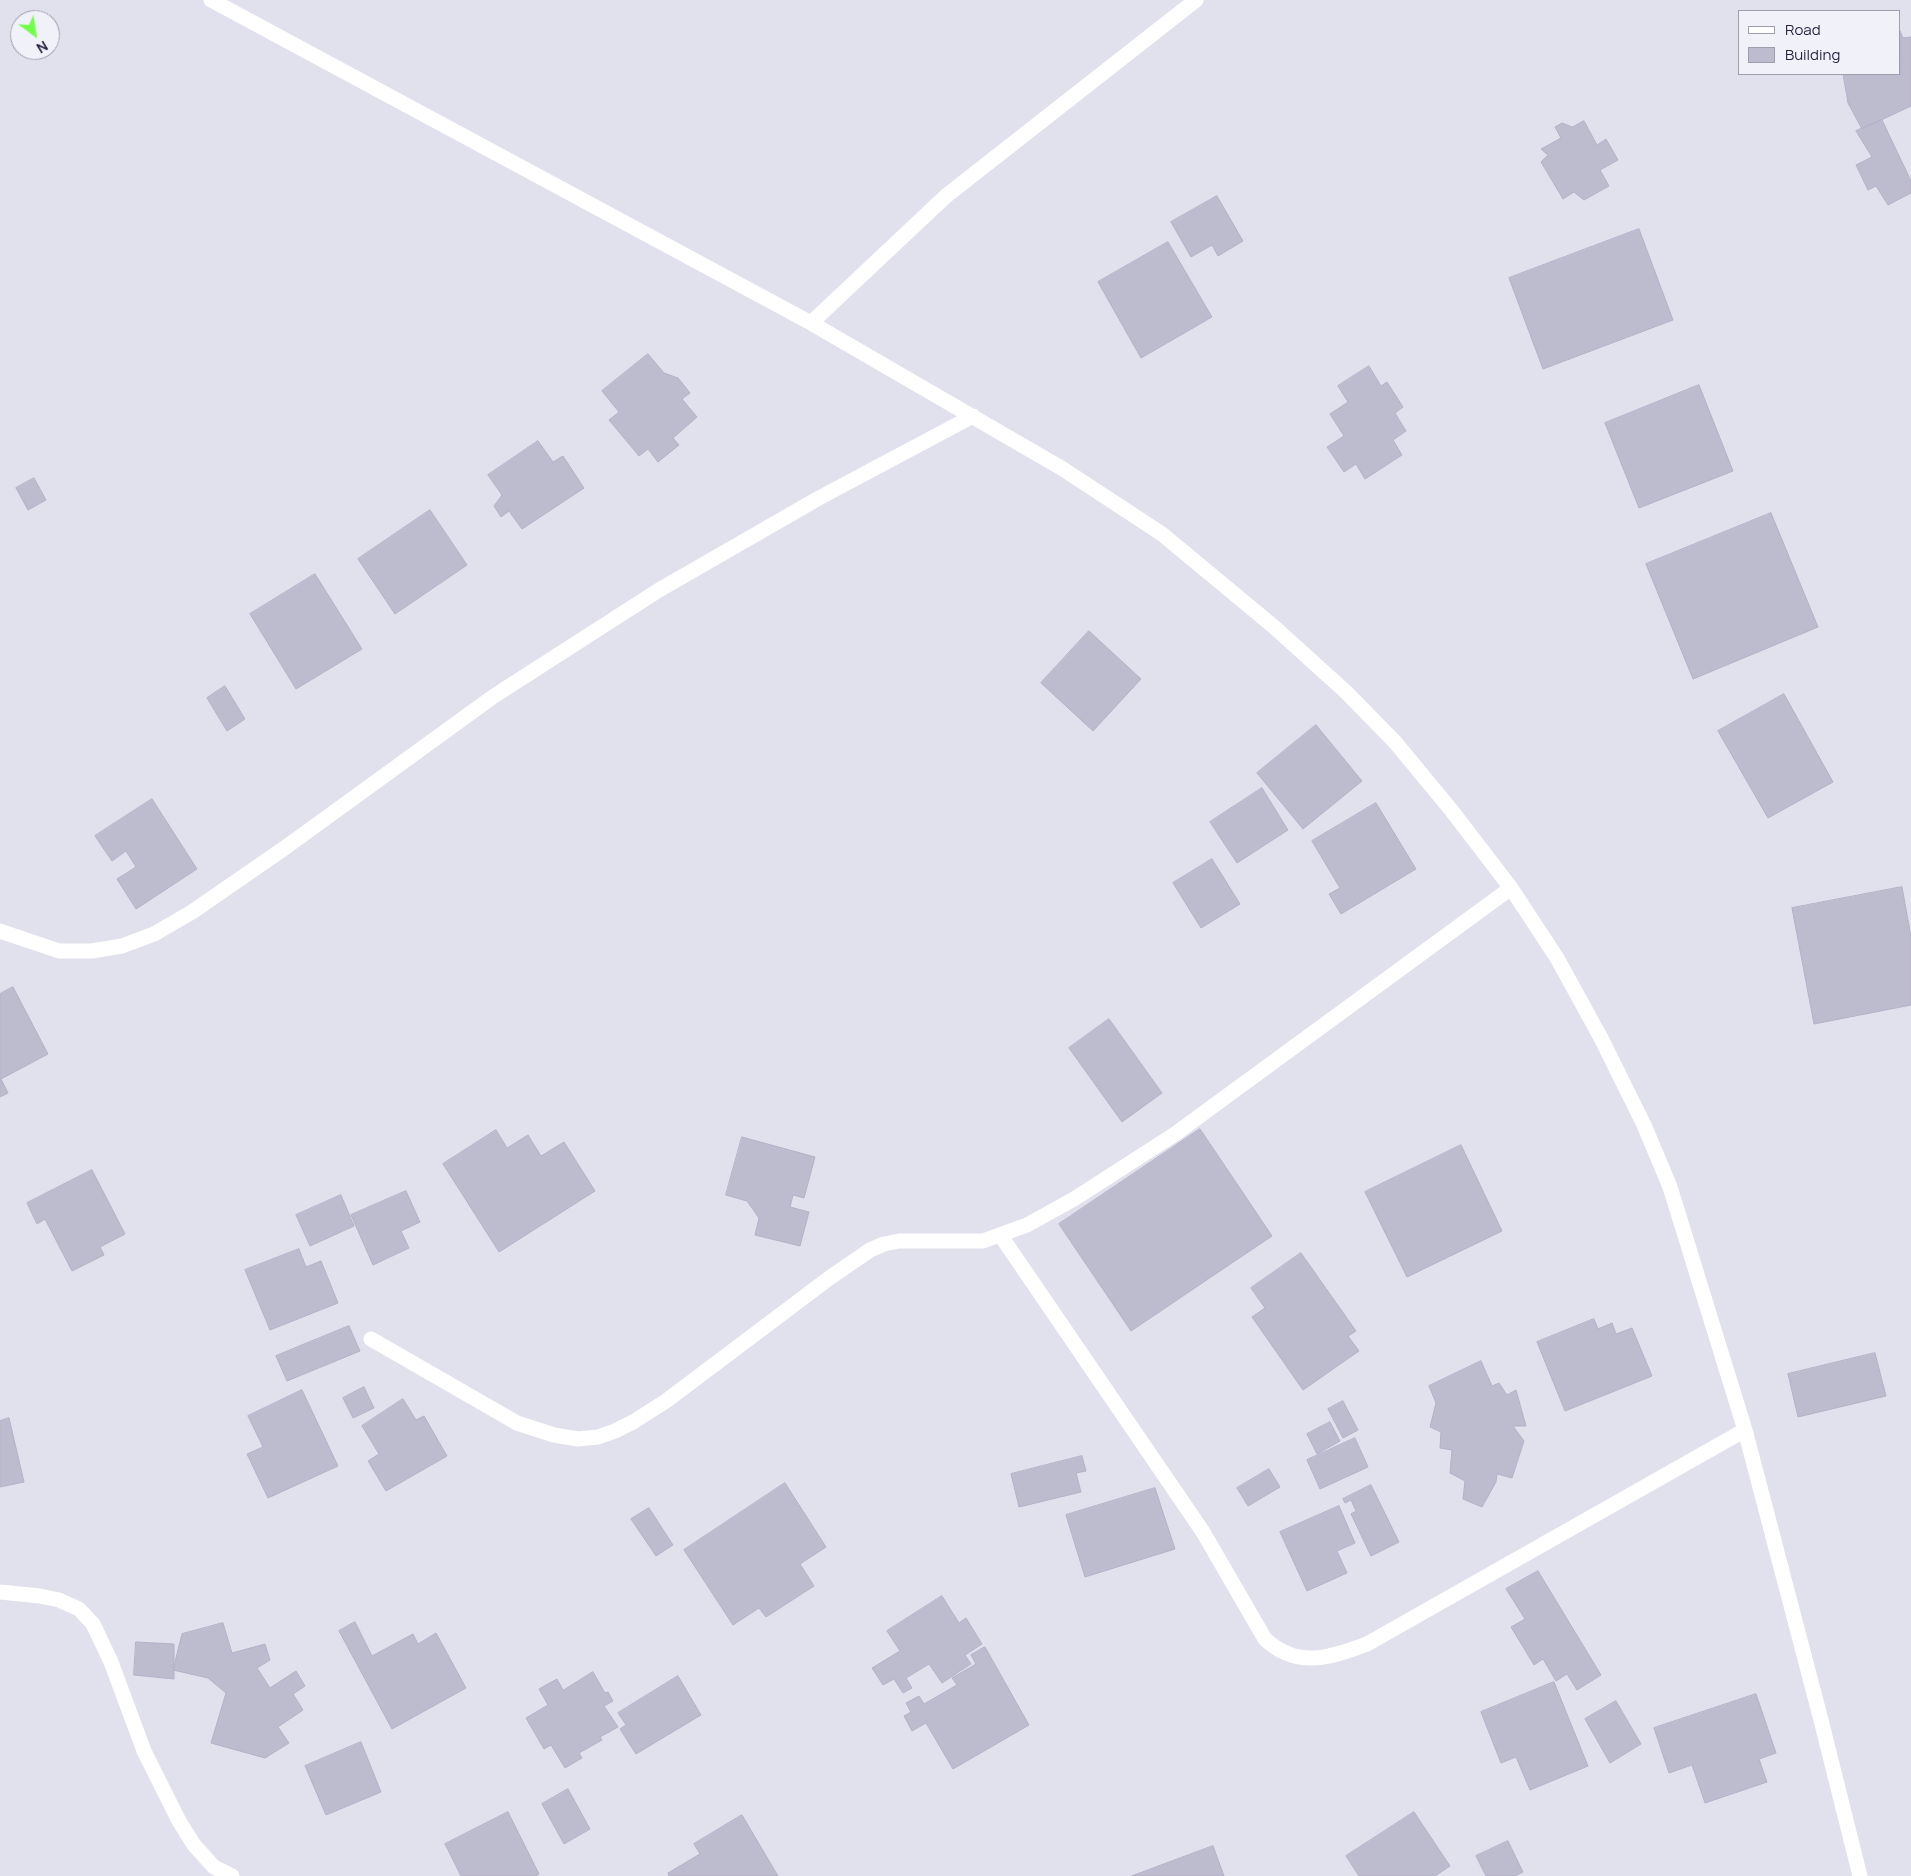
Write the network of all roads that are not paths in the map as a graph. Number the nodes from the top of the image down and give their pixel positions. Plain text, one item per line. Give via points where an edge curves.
1 (211, 0) edge
2 (1196, 0) edge
3 (811, 323) junction
4 (973, 416) junction
5 (1511, 888) junction
6 (0, 931) edge
7 (1001, 1236) junction
8 (371, 1340) dead end
9 (1745, 1430) junction
10 (0, 1592) edge
11 (232, 1876) edge
12 (1860, 1876) edge

1 - 3 street
2 - 3 street via 946,196
3 - 4 street
4 - 5 street via 1063,469 1162,534 1274,626 1346,692 1394,742
4 - 6 street via 819,498 660,590 494,696 286,847 192,912 154,934 122,946 92,951 60,950
5 - 7 street via 1175,1134 1074,1199
5 - 9 street via 1557,958 1644,1125 1670,1187
7 - 8 street via 966,1243 899,1241 870,1250 666,1401 633,1422 598,1437 578,1439 554,1435 517,1423
7 - 9 street via 1203,1532 1265,1639 1290,1656 1314,1659 1367,1644
9 - 12 street
10 - 11 street via 60,1600 80,1609 93,1624 144,1750 179,1821 194,1845 214,1867

